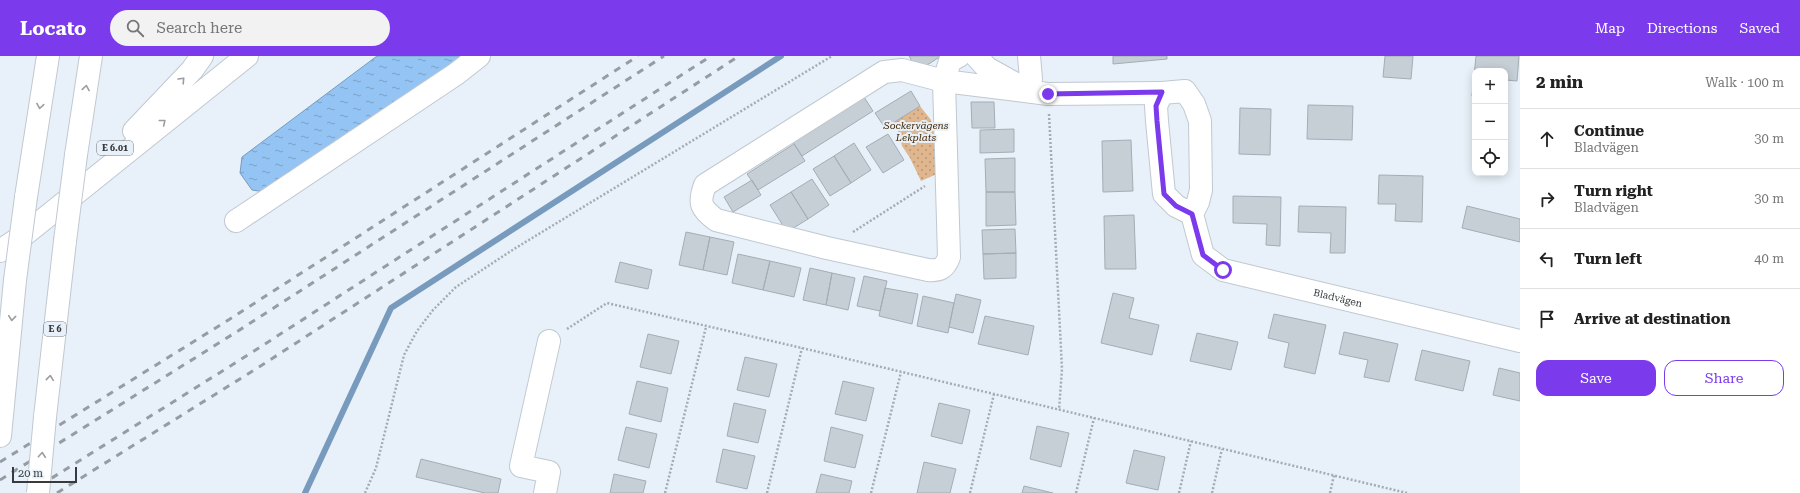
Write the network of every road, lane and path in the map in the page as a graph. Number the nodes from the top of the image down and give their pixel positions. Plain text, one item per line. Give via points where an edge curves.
1 (48, 56) edge
2 (91, 56) edge
3 (202, 56) edge
4 (247, 56) edge
5 (479, 56) edge
6 (832, 56) edge
7 (959, 56) edge
8 (976, 56) edge
9 (1029, 56) edge
10 (944, 81) junction
11 (1162, 92) junction
12 (1048, 94) junction
13 (946, 172) junction
14 (1192, 214) junction
15 (236, 221) dead end
16 (24, 235) junction
17 (827, 248) junction
18 (0, 251) edge
19 (706, 327) junction
20 (549, 341) joint
21 (1520, 341) edge
22 (802, 348) junction
23 (900, 372) junction
24 (994, 394) junction
25 (1059, 410) junction
26 (1094, 418) junction
27 (0, 436) edge
28 (1191, 441) junction
29 (1222, 449) junction
30 (1334, 475) junction
31 (38, 493) edge
32 (365, 493) edge
33 (544, 493) edge
34 (665, 493) edge
35 (767, 493) edge
36 (871, 493) edge
37 (970, 493) edge
38 (1076, 493) edge
39 (1179, 493) edge
40 (1212, 493) edge
41 (1330, 493) edge
42 (1407, 493) edge

1 -> 27 main road, bridge via 15,280
31 -> 2 main road, E 6, bridge via 65,241
16 -> 3 main road, E 6.01 via 141,124
16 -> 4 main road
5 - 15 main road
6 - 32 path via 456,287 417,331 404,355 376,468
7 - 10 main road via 950,61
8 - 9 main road via 987,68 1021,87 1031,79
10 - 12 main road
10 - 13 main road
10 - 17 main road via 902,70 884,72 705,185 700,198 704,210 716,220
11 - 12 main road
11 - 14 main road via 1156,106 1164,194 1176,206
11 - 14 main road via 1185,90 1194,104 1200,121 1201,190
12 - 25 path via 1062,369
13 - 17 path
13 - 17 main road via 949,257 942,269 928,270
14 - 21 main road, Bladvägen via 1203,255 1223,270
16 - 18 main road, E 6.01
19 - 20 path via 607,303
19 - 22 path
19 - 34 path
20 - 33 main road via 521,466 549,472
22 - 23 path
22 - 35 path
23 - 24 path
23 - 36 path
24 - 25 path
24 - 37 path
25 - 26 path
26 - 28 path
26 - 38 path
28 - 29 path
28 - 39 path
29 - 30 path
29 - 40 path
30 - 41 path
30 - 42 path

